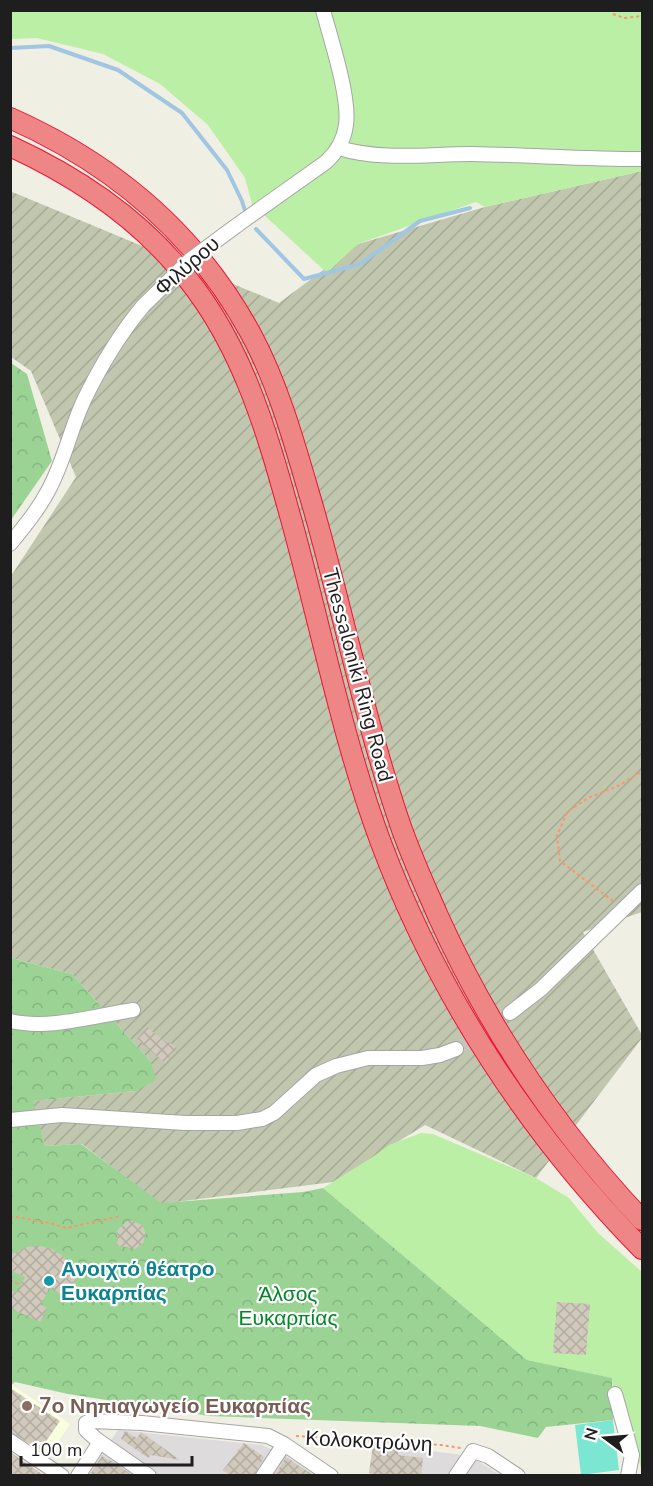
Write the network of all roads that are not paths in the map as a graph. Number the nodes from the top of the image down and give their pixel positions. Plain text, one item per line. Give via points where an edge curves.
1 (323, 10) edge
2 (10, 118) edge
3 (10, 146) edge
4 (339, 148) junction
5 (642, 159) edge
6 (10, 544) edge
7 (642, 891) edge
8 (133, 1010) dead end
9 (510, 1013) tunnel mouth
10 (10, 1022) edge
11 (456, 1049) tunnel mouth
12 (10, 1120) edge
13 (642, 1220) edge
14 (642, 1250) edge
15 (615, 1394) dead end
16 (10, 1441) edge
17 (100, 1443) junction
18 (284, 1444) junction
19 (62, 1476) edge
20 (78, 1476) edge
21 (149, 1476) edge
22 (263, 1476) edge
23 (331, 1476) edge
24 (456, 1476) edge
25 (518, 1476) edge
26 (628, 1476) edge

1 - 4 street via 346,111
2 - 13 highway, Thessaloniki Ring Road via 81,154 138,195 198,257 250,334 292,436 381,763 423,883 463,969 511,1054 581,1151
3 - 14 highway, Thessaloniki Ring Road via 78,182 127,216 179,268 226,337 263,422 370,813 414,925 454,1001 512,1092 565,1164
4 - 5 street via 377,155
4 - 6 street, Φιλύρου, bridge via 321,166 190,260 143,306 93,382 47,493
7 - 9 street via 542,989
8 - 10 street via 66,1021
11 - 12 street via 423,1058 368,1058 336,1066 316,1075 274,1113 237,1123 63,1115
15 - 26 street via 632,1455
16 - 19 street
17 - 18 street, Κολοκοτρώνη via 86,1430 90,1421 252,1434
17 - 20 street
17 - 21 street
18 - 22 street
18 - 23 street
24 - 25 street via 472,1452 488,1456

